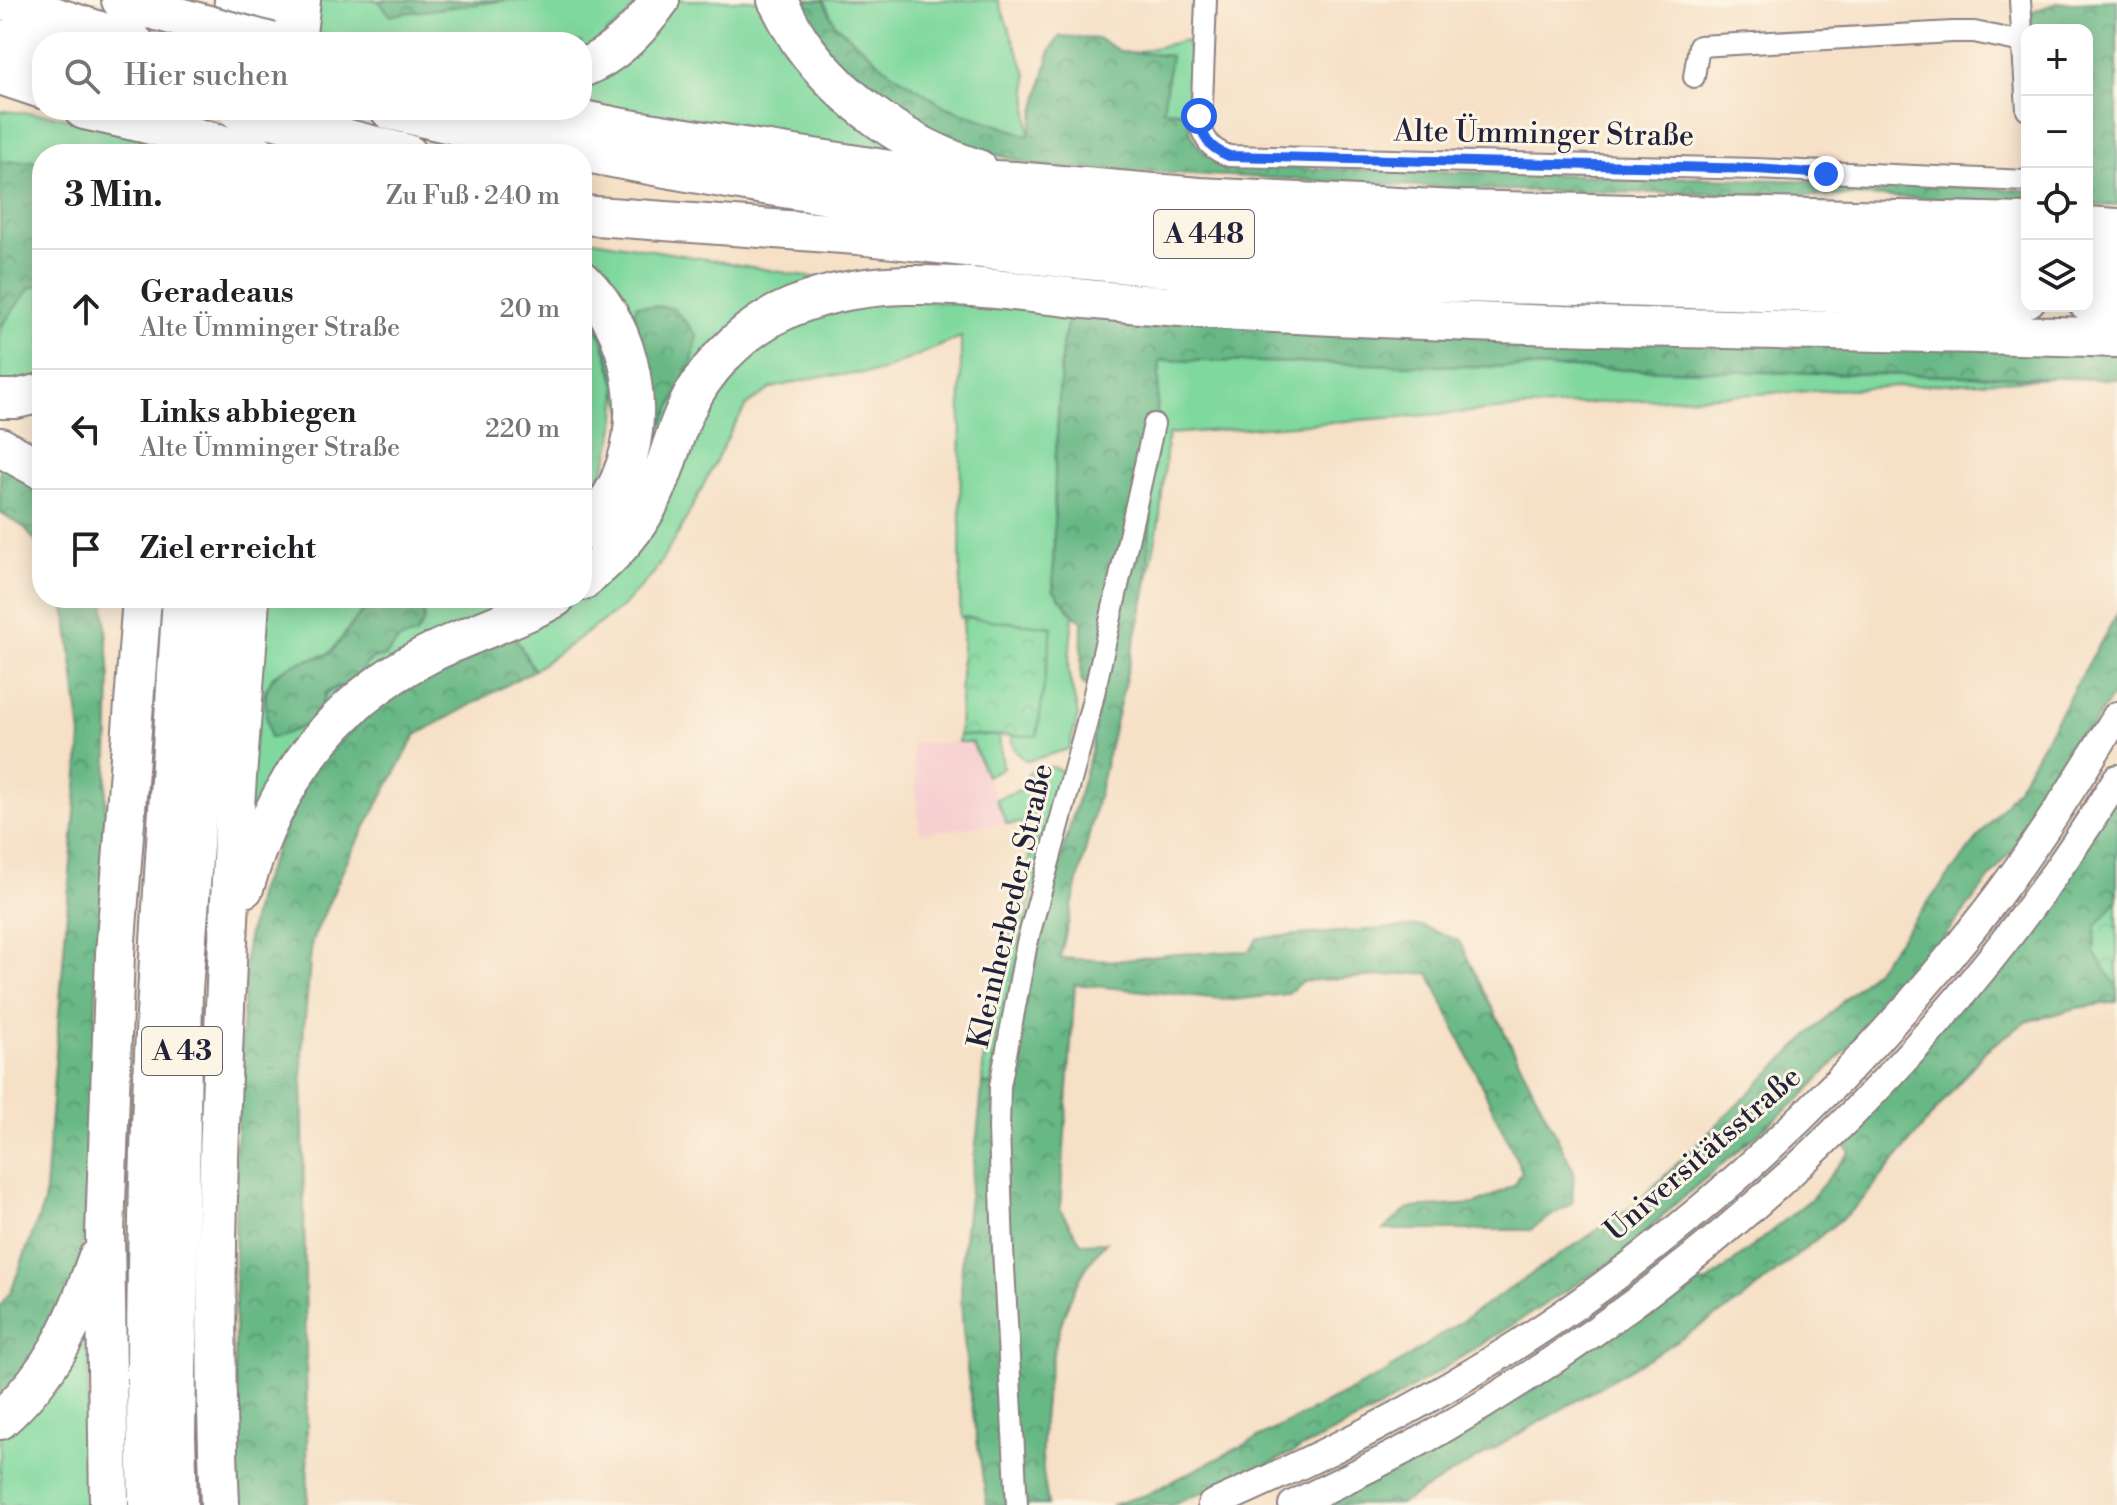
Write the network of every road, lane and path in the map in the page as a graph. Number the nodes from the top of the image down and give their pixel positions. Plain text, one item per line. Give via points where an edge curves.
1 (3, 0) edge
2 (195, 0) edge
3 (234, 0) edge
4 (267, 0) edge
5 (301, 0) edge
6 (660, 0) edge
7 (777, 0) edge
8 (1206, 0) edge
9 (2020, 0) edge
10 (136, 17) edge
11 (2022, 24) edge
12 (191, 32) edge
13 (217, 32) edge
14 (232, 32) edge
15 (264, 32) edge
16 (297, 32) edge
17 (0, 39) edge
18 (2021, 42) edge
19 (32, 49) edge
20 (592, 64) edge
21 (0, 75) edge
22 (1694, 77) dead end
23 (32, 86) edge
24 (0, 99) edge
25 (32, 101) edge
26 (129, 120) edge
27 (134, 120) edge
28 (182, 120) edge
29 (224, 120) edge
30 (257, 120) edge
31 (276, 120) edge
32 (289, 120) edge
33 (433, 120) edge
34 (583, 120) edge
35 (143, 123) junction
36 (181, 144) edge
37 (220, 144) edge
38 (222, 144) edge
39 (256, 144) edge
40 (287, 144) edge
41 (368, 144) edge
42 (539, 144) edge
43 (592, 154) edge
44 (1015, 181) junction
45 (2021, 181) edge
46 (592, 192) edge
47 (592, 216) edge
48 (2021, 223) edge
49 (2093, 226) edge
50 (2117, 228) edge
51 (857, 235) junction
52 (2021, 261) edge
53 (2093, 264) edge
54 (2117, 265) edge
55 (592, 291) edge
56 (2021, 298) edge
57 (2093, 301) edge
58 (2117, 302) edge
59 (2117, 338) edge
60 (32, 395) edge
61 (0, 399) edge
62 (1154, 424) dead end
63 (0, 447) edge
64 (32, 465) edge
65 (592, 522) edge
66 (592, 573) edge
67 (118, 608) edge
68 (141, 608) edge
69 (181, 608) edge
70 (212, 608) edge
71 (249, 608) edge
72 (536, 608) edge
73 (132, 709) junction
74 (2117, 716) edge
75 (2117, 779) edge
76 (230, 937) junction
77 (105, 1233) junction
78 (0, 1420) edge
79 (109, 1505) edge
80 (148, 1505) edge
81 (178, 1505) edge
82 (220, 1505) edge
83 (1017, 1505) edge
84 (1212, 1505) edge
85 (1293, 1505) edge

1 - 10 highway
2 - 12 highway
3 - 14 highway
4 - 15 highway
5 - 16 highway
6 - 20 highway via 625,42
7 - 44 highway via 820,66 890,129 947,159
8 - 45 street, Alte Ümminger Straße via 1201,128 1214,150 1229,156
9 - 11 street
10 - 13 highway, bridge
17 - 19 highway
18 - 22 street via 1953,32 1699,46
21 - 23 highway
24 - 25 highway
26 - 35 highway
27 - 35 highway
28 - 36 highway
29 - 38 highway
30 - 39 highway
31 - 41 highway, bridge
32 - 40 highway
33 - 42 highway, A 448
34 - 44 highway via 905,173
35 - 37 highway, bridge
43 - 52 highway, A 448 via 850,198 1016,219 1300,240
44 - 48 highway via 1441,209
46 - 51 highway, A 448
47 - 51 highway
49 - 50 highway
51 - 56 highway, A 448 via 1065,258 1351,280
53 - 54 highway
55 - 65 highway via 616,325 627,354 633,422 620,481
57 - 58 highway
59 - 66 highway via 1479,322 1223,310 971,287 868,288 776,314 726,352 686,409 652,499 635,528
60 - 61 highway
62 - 83 street, Kleinherbeder Straße via 1091,707 1027,943 1000,1086
63 - 64 highway
67 - 73 highway
68 - 73 highway
69 - 80 highway, A 43 via 155,1031 146,1358
70 - 81 highway, A 43 via 183,989
71 - 76 highway
72 - 76 highway via 402,668 328,728 274,808
73 - 77 highway via 115,954
74 - 84 main road, Universitätsstraße via 2054,818 1987,910 1893,1022 1794,1126 1660,1241 1525,1340 1382,1424
75 - 85 main road via 2018,924 1923,1039 1747,1213 1614,1317 1507,1389
76 - 82 highway via 217,1233
77 - 78 highway via 60,1350
77 - 79 highway

